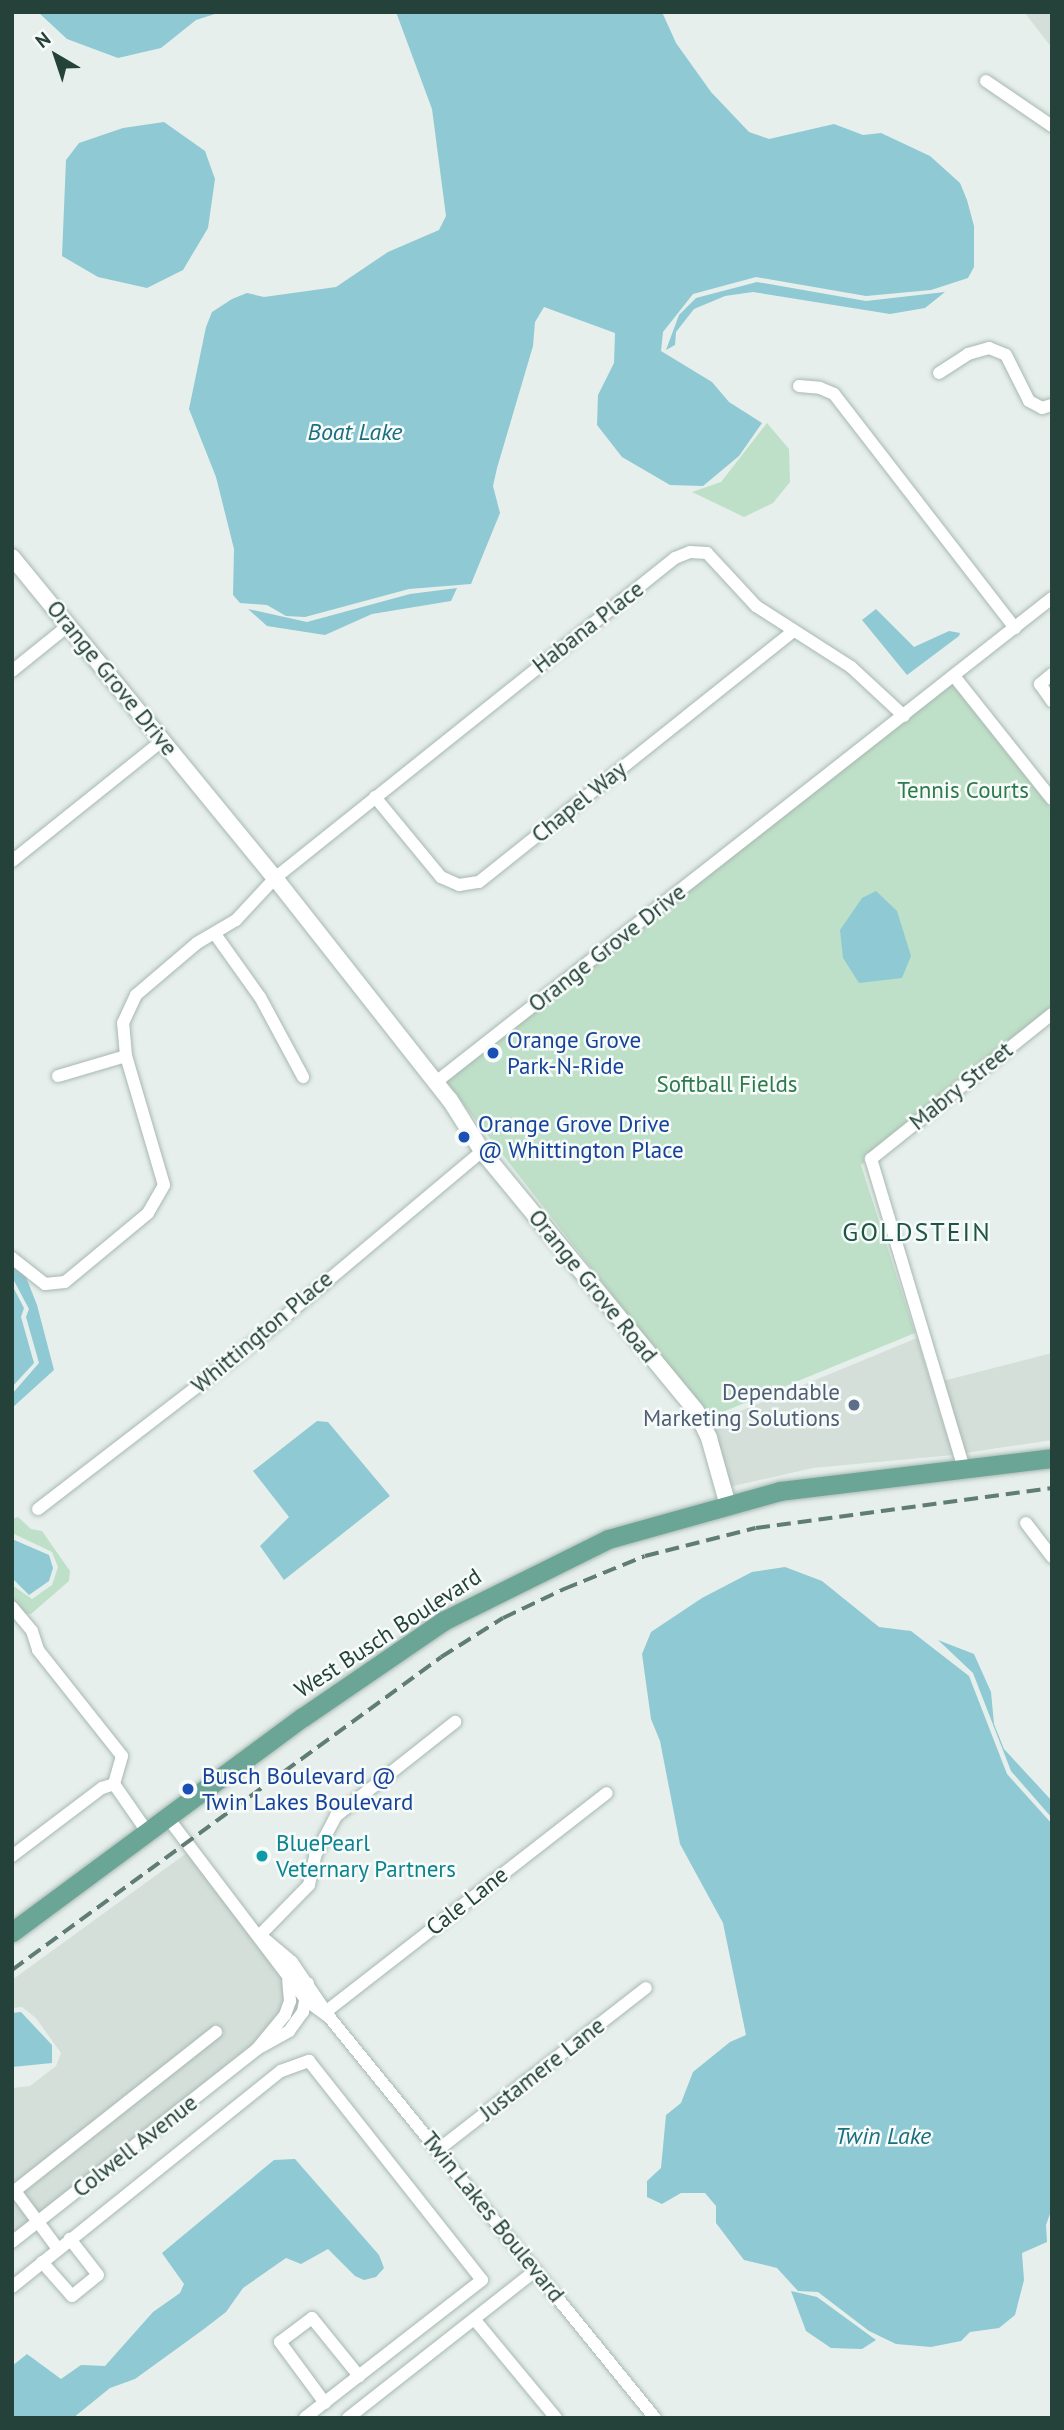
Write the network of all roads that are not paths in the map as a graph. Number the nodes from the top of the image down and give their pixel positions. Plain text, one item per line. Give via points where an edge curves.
1 (986, 81) dead end
2 (1052, 126) edge
3 (939, 373) dead end
4 (799, 386) dead end
5 (1052, 405) edge
6 (12, 557) edge
7 (1052, 598) edge
8 (69, 625) junction
9 (1015, 628) junction
10 (792, 632) junction
11 (12, 671) edge
12 (1052, 674) edge
13 (954, 676) junction
14 (1052, 702) edge
15 (904, 716) junction
16 (163, 740) junction
17 (1049, 791) edge
18 (375, 797) junction
19 (12, 861) edge
20 (275, 878) junction
21 (215, 934) junction
22 (1052, 1014) edge
23 (126, 1056) junction
24 (58, 1076) dead end
25 (303, 1077) dead end
26 (436, 1082) junction
27 (482, 1151) junction
28 (12, 1258) edge
29 (1052, 1458) edge
30 (965, 1472) junction
31 (727, 1502) junction
32 (38, 1509) dead end
33 (1026, 1524) dead end
34 (1052, 1557) edge
35 (12, 1607) edge
36 (455, 1722) dead end
37 (114, 1784) junction
38 (607, 1793) dead end
39 (169, 1818) junction
40 (148, 1833) junction
41 (12, 1856) edge
42 (12, 1933) edge
43 (260, 1935) junction
44 (288, 1977) junction
45 (308, 1983) junction
46 (646, 1988) dead end
47 (307, 2001) junction
48 (329, 2014) junction
49 (216, 2032) dead end
50 (257, 2049) junction
51 (439, 2149) junction
52 (13, 2192) edge
53 (39, 2222) junction
54 (70, 2239) junction
55 (12, 2242) edge
56 (58, 2249) junction
57 (41, 2262) junction
58 (536, 2270) junction
59 (12, 2287) edge
60 (475, 2320) junction
61 (359, 2376) junction
62 (325, 2403) junction
63 (305, 2418) edge
64 (348, 2418) edge
65 (556, 2418) edge
66 (655, 2418) edge

1 - 2 street
3 - 5 street via 968,354 989,348 1006,355 1029,401 1042,408
4 - 9 street via 820,387 834,394
6 - 8 street, Orange Grove Drive
7 - 9 street, Orange Grove Drive
8 - 11 street
8 - 16 street, Orange Grove Drive
9 - 13 street, Orange Grove Drive
10 - 15 street, Habana Place via 851,667
10 - 18 street, Habana Place via 756,606 707,553 690,552 675,558
10 - 18 street, Chapel Way via 479,882 459,884 441,877
12 - 14 street via 1040,684
13 - 15 street, Orange Grove Drive
13 - 17 street
15 - 26 street, Orange Grove Drive
16 - 19 street
16 - 20 street, Orange Grove Drive
18 - 20 street, Habana Place
20 - 21 street, Habana Place via 236,920
20 - 26 street, Orange Grove Drive
21 - 23 street, Habana Place via 197,943 136,995 123,1023
21 - 25 street via 260,997
22 - 30 street, Mabry Street via 871,1159
23 - 24 street
23 - 28 street, Habana Place via 164,1185 148,1213 65,1282 45,1284
26 - 27 street, Orange Grove Road
27 - 31 street, Orange Grove Road via 696,1411
27 - 32 street, Whittington Place via 251,1345
29 - 30 main road, West Busch Boulevard
30 - 31 main road, West Busch Boulevard via 843,1482
31 - 39 main road, West Busch Boulevard via 608,1539 443,1620
33 - 34 street
35 - 37 street via 32,1631 38,1650 122,1756
36 - 43 street via 336,1816 315,1856 309,1885
37 - 40 street
37 - 41 street via 102,1788
38 - 48 street, Cale Lane
39 - 40 main road, West Busch Boulevard
39 - 43 street, Twin Lakes Boulevard
40 - 42 main road, West Busch Boulevard
43 - 44 street, Twin Lakes Boulevard
43 - 45 street, Twin Lakes Boulevard via 281,1949
44 - 47 street, Twin Lakes Boulevard
44 - 50 street, Colwell Avenue via 288,2009
45 - 47 street, Colwell Avenue
45 - 48 street, Twin Lakes Boulevard
46 - 51 street, Justamere Lane
47 - 48 street, Twin Lakes Boulevard
47 - 50 street, Colwell Avenue via 289,2031
48 - 51 street, Twin Lakes Boulevard
49 - 52 street
50 - 53 street, Colwell Avenue
51 - 58 street, Twin Lakes Boulevard
52 - 53 street
53 - 55 street, Colwell Avenue
53 - 56 street
54 - 56 street
54 - 57 street via 98,2275 81,2289 72,2296
54 - 61 street via 281,2071 309,2061 482,2280
56 - 57 street
57 - 59 street
58 - 60 street
58 - 66 street, Twin Lakes Boulevard
60 - 64 street
60 - 65 street
61 - 62 street
61 - 62 street via 312,2318 280,2342
62 - 63 street

